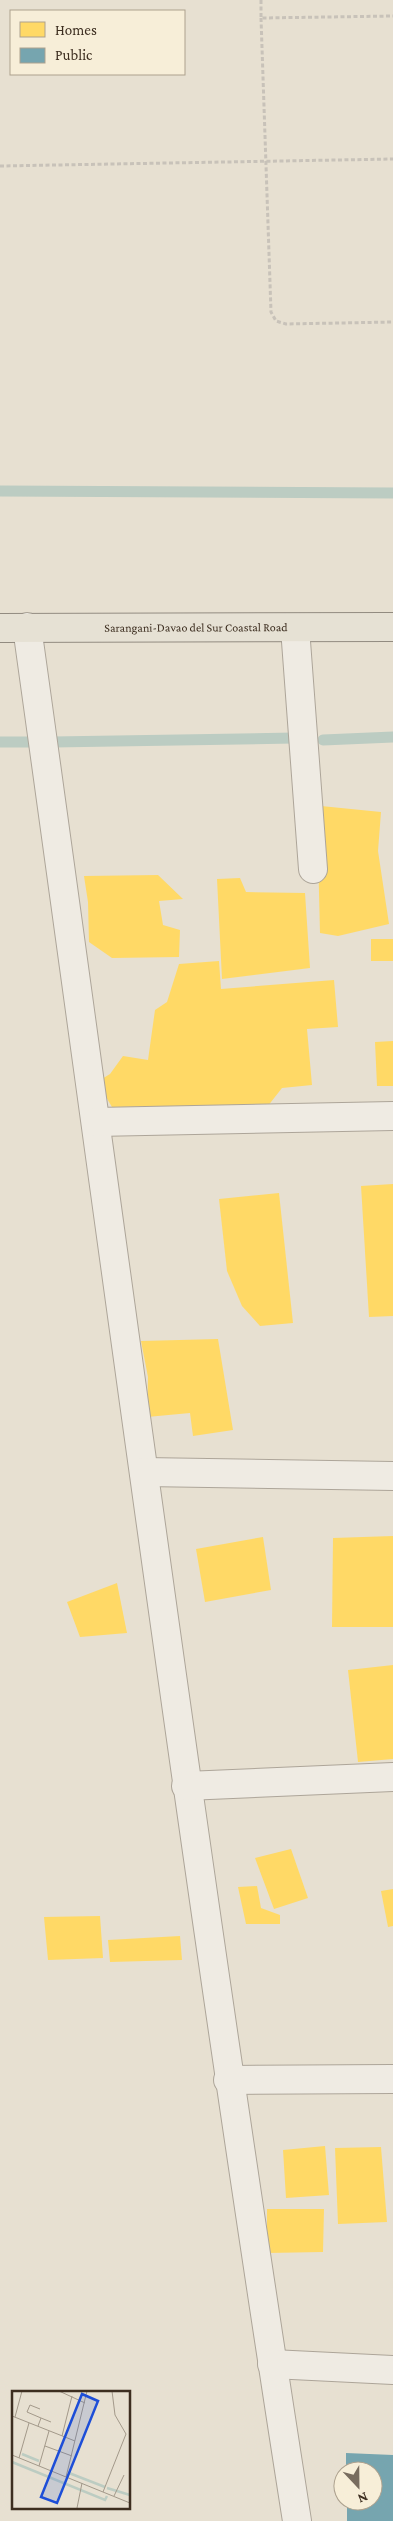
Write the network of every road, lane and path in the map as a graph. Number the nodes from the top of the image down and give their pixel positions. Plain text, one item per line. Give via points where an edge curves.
1 (260, 0) edge
2 (393, 16) edge
3 (261, 18) junction
4 (393, 159) edge
5 (267, 160) junction
6 (0, 166) edge
7 (393, 322) edge
8 (27, 627) junction
9 (393, 627) edge
10 (0, 628) edge
11 (295, 628) junction
12 (313, 870) dead end
13 (393, 1116) edge
14 (96, 1122) junction
15 (144, 1472) junction
16 (393, 1476) edge
17 (393, 1777) edge
18 (186, 1786) junction
19 (393, 2079) edge
20 (228, 2080) junction
21 (272, 2364) junction
22 (393, 2370) edge
23 (297, 2521) edge

1 - 3 path
2 - 3 path
3 - 5 path
4 - 5 path
5 - 6 path
5 - 7 path via 271,312 276,321 286,324
8 - 10 main road, Sarangani-Davao del Sur Coastal Road
8 - 11 main road, Sarangani-Davao del Sur Coastal Road
8 - 14 street
9 - 11 main road, Sarangani-Davao del Sur Coastal Road
11 - 12 street
13 - 14 street
14 - 15 street
15 - 16 street
15 - 18 street
17 - 18 street
18 - 20 street
19 - 20 street
20 - 21 street
21 - 22 street
21 - 23 street

